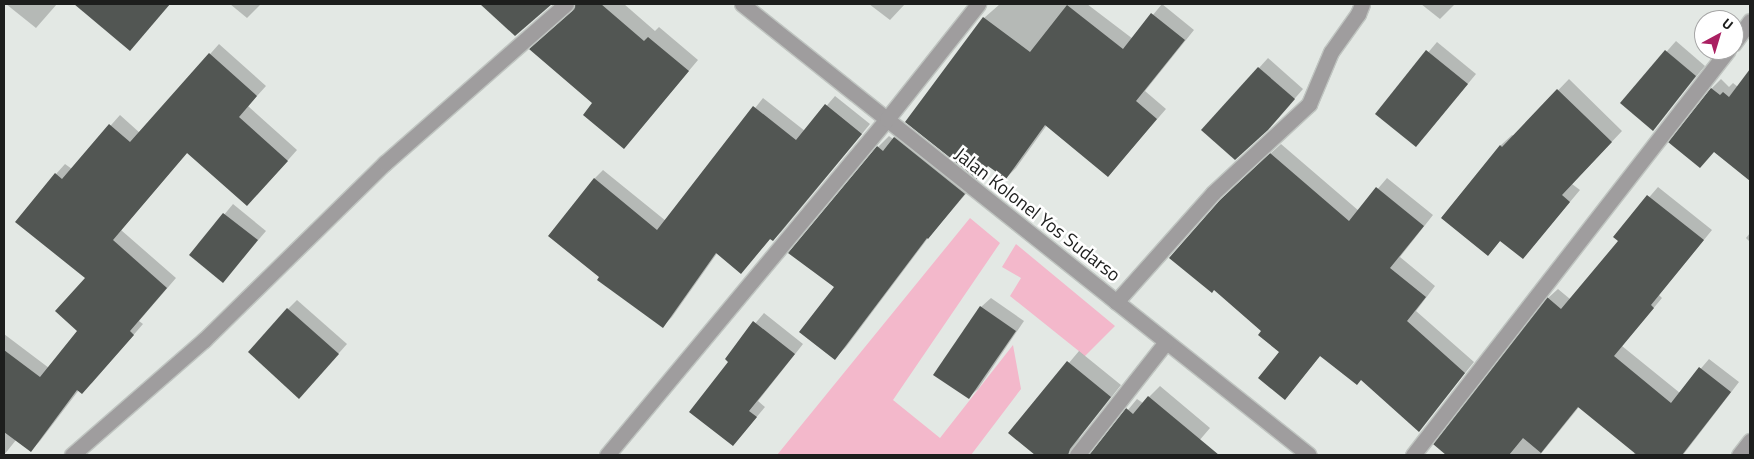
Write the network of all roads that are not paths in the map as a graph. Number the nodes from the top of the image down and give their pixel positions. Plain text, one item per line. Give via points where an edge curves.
1 (566, 4) edge
2 (742, 4) edge
3 (978, 4) edge
4 (1362, 4) edge
5 (1720, 60) edge
6 (887, 119) junction
7 (1116, 302) junction
8 (1166, 342) junction
9 (1750, 441) edge
10 (72, 455) edge
11 (607, 455) edge
12 (1077, 455) edge
13 (1309, 455) edge
14 (1413, 455) edge
15 (1739, 455) edge

1 - 10 street via 385,163 204,340
2 - 6 street, Jalan Kolonel Yos Sudarso
3 - 6 street
4 - 7 street via 1332,52 1309,104 1213,193
5 - 14 street
6 - 7 street, Jalan Kolonel Yos Sudarso
6 - 11 street
7 - 8 street, Jalan Kolonel Yos Sudarso
8 - 12 street
8 - 13 street, Jalan Kolonel Yos Sudarso
9 - 15 street

